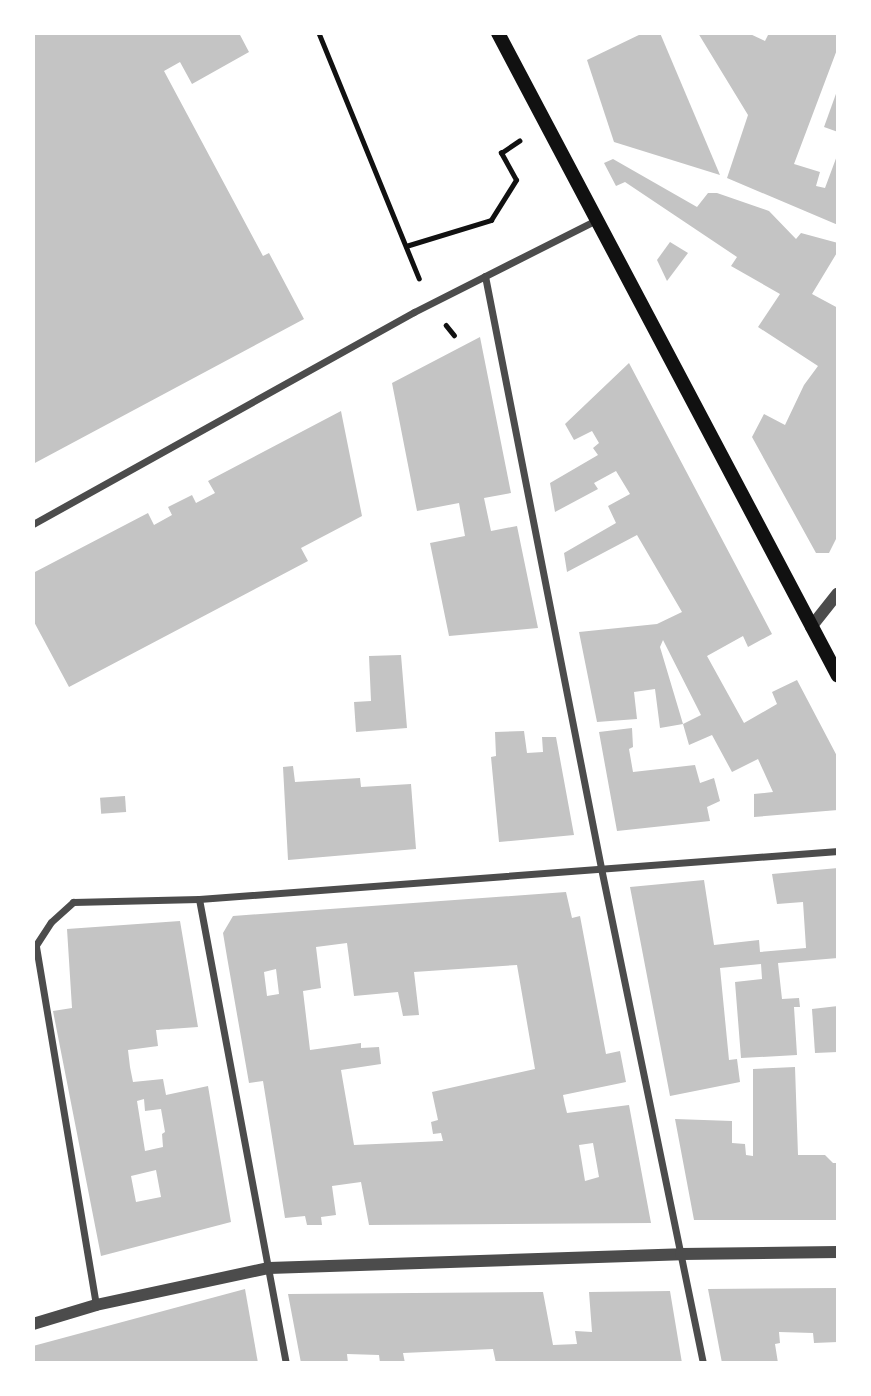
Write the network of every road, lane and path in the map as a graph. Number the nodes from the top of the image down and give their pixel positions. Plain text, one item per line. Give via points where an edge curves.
1 (319, 33) edge
2 (498, 33) edge
3 (523, 138) dead end
4 (599, 219) junction
5 (406, 246) junction
6 (485, 276) junction
7 (431, 303) junction
8 (454, 335) dead end
9 (33, 524) edge
10 (838, 593) edge
11 (811, 627) junction
12 (838, 676) edge
13 (838, 851) edge
14 (601, 868) junction
15 (199, 899) junction
16 (838, 1252) edge
17 (681, 1254) junction
18 (269, 1268) junction
19 (96, 1305) junction
20 (33, 1324) edge
21 (286, 1363) edge
22 (703, 1363) edge

1 - 5 path
2 - 4 main road
3 - 5 path via 501,153 516,180 491,220
4 - 6 street
4 - 11 main road
5 - 7 path
6 - 7 street
6 - 14 street
7 - 8 path
7 - 9 street
10 - 11 street
11 - 12 main road
13 - 14 street
14 - 15 street
14 - 17 street
15 - 18 street
15 - 19 street via 74,902 51,922 36,945
16 - 17 street
17 - 18 street
17 - 22 street
18 - 19 street
18 - 21 street
19 - 20 street

